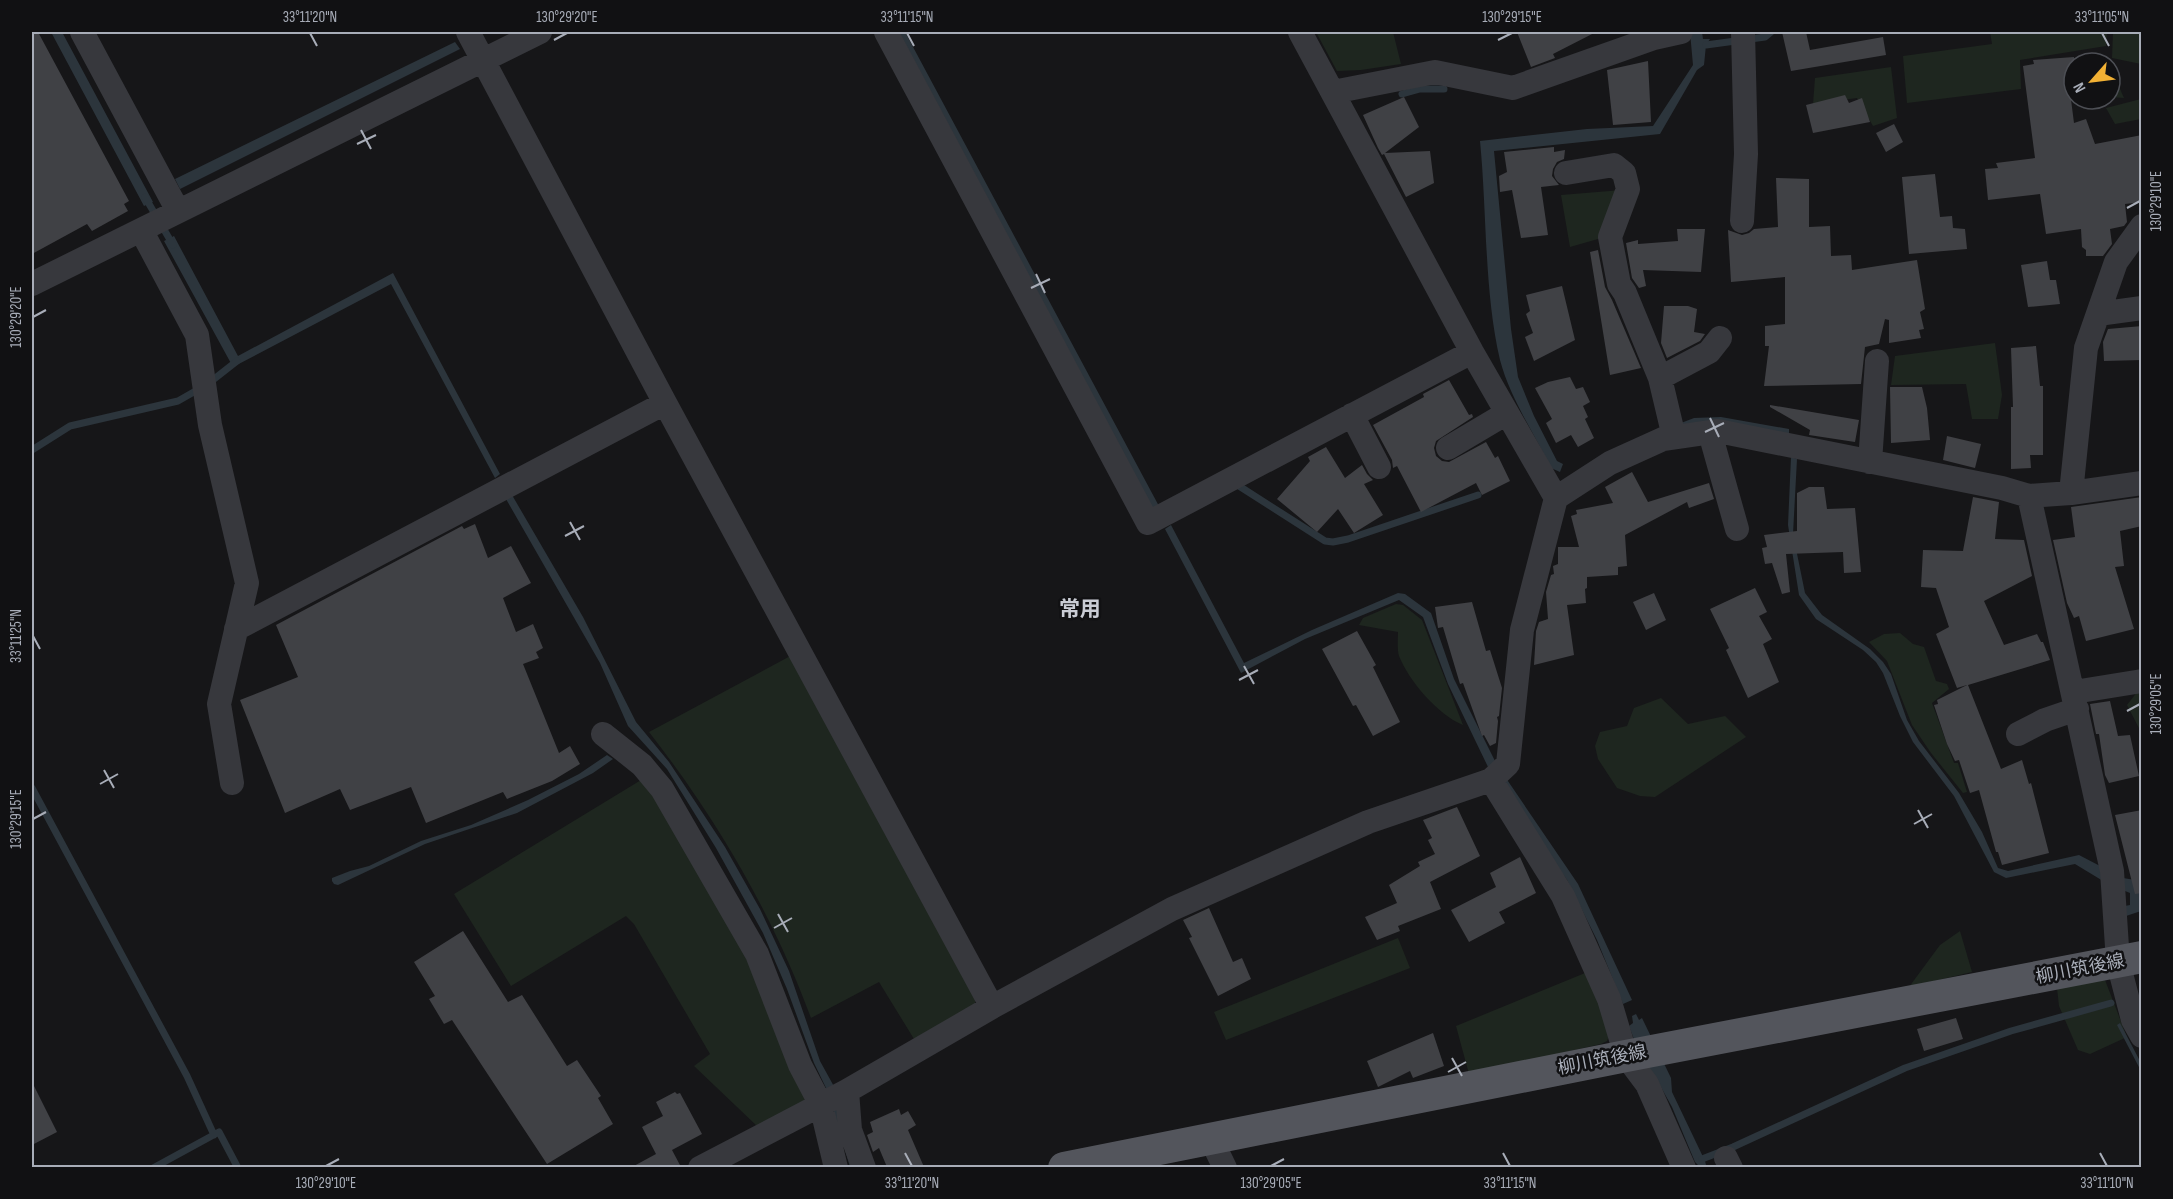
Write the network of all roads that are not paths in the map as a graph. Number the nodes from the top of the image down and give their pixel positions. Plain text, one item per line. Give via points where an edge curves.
1 (82, 32) edge
2 (468, 32) edge
3 (540, 32) edge
4 (886, 32) edge
5 (1300, 32) edge
6 (1681, 32) edge
7 (1743, 32) edge
8 (483, 60) junction
9 (1333, 92) junction
10 (1566, 173) dead end
11 (178, 211) junction
12 (1742, 221) dead end
13 (2142, 226) edge
14 (141, 230) junction
15 (32, 284) edge
16 (2142, 308) edge
17 (2098, 314) junction
18 (1720, 338) dead end
19 (1472, 352) junction
20 (1877, 361) dead end
21 (1660, 378) junction
22 (665, 403) junction
23 (1507, 413) junction
24 (1352, 415) junction
25 (1710, 433) junction
26 (1674, 437) junction
27 (1448, 448) dead end
28 (1870, 462) junction
29 (1379, 467) dead end
30 (2142, 483) edge
31 (2071, 493) junction
32 (2029, 496) junction
33 (1556, 498) junction
34 (1737, 529) dead end
35 (236, 629) junction
36 (2142, 681) edge
37 (2075, 700) junction
38 (603, 734) dead end
39 (2018, 734) dead end
40 (1491, 780) junction
41 (232, 783) dead end
42 (2130, 959) edge
43 (992, 1007) junction
44 (2142, 1036) edge
45 (1626, 1056) junction
46 (847, 1091) junction
47 (821, 1105) junction
48 (1210, 1137) junction
49 (700, 1167) edge
50 (836, 1167) edge
51 (864, 1167) edge
52 (1064, 1167) edge
53 (1225, 1167) edge
54 (1684, 1167) edge

1 - 11 street
2 - 8 street
3 - 8 street
4 - 24 street via 1148,523
5 - 9 street
6 - 9 street via 1513,88 1436,72
7 - 12 street via 1746,154
8 - 11 street
8 - 22 street
9 - 19 street
10 - 21 street via 1614,165 1624,173 1628,189 1610,237 1619,284
11 - 14 street
13 - 17 street via 2116,262
14 - 15 street
14 - 35 street via 197,335 210,425 247,583
16 - 17 street
17 - 31 street via 2086,348
18 - 21 street via 1709,352
19 - 23 street
19 - 24 street
20 - 28 street
21 - 26 street
22 - 35 street
22 - 43 street
23 - 27 street
23 - 33 street
24 - 29 street
25 - 26 street
25 - 28 street via 1718,431
25 - 34 street
26 - 33 street via 1610,463
28 - 32 street
30 - 31 street
31 - 32 street
32 - 37 street
33 - 40 street via 1522,630 1508,764
35 - 41 street via 219,704
36 - 37 street
37 - 39 street
37 - 42 street
38 - 47 street via 642,765 662,789 701,853 757,954 800,1065
40 - 43 street via 1368,822 1172,909
40 - 45 street via 1563,897 1609,999
42 - 44 street via 2133,1020
42 - 45 main road, 柳川筑後線
43 - 46 street
45 - 48 main road, 柳川筑後線
45 - 54 street via 1647,1084
46 - 47 street
46 - 51 street via 850,1130
47 - 49 street
47 - 50 street
48 - 52 main road, 柳川筑後線
48 - 53 street

